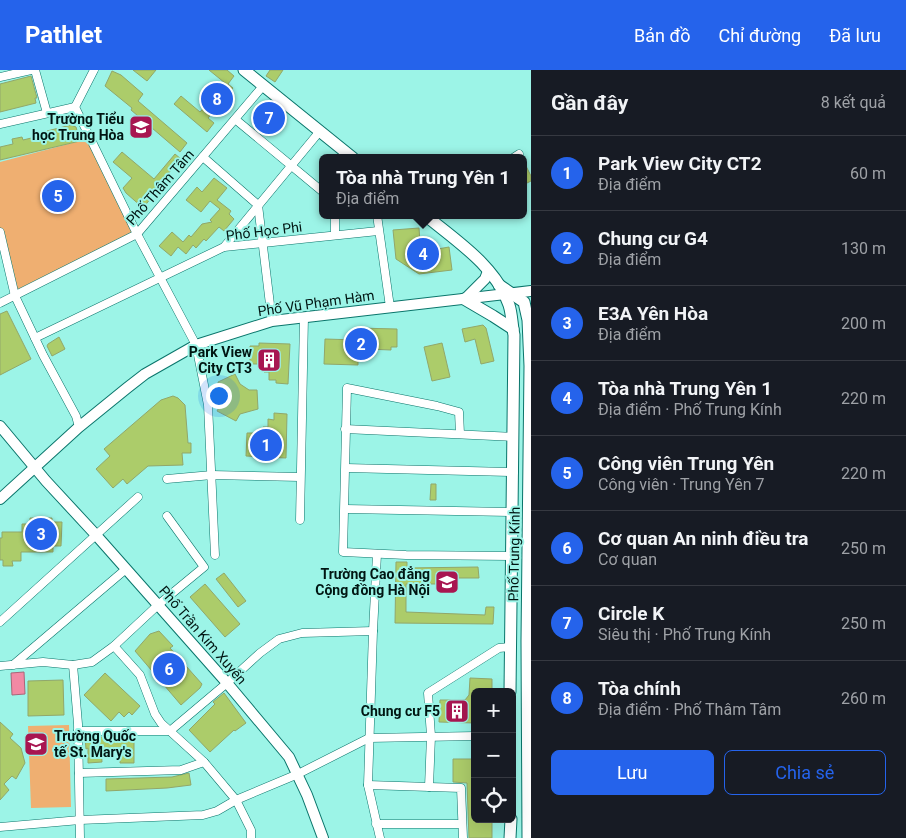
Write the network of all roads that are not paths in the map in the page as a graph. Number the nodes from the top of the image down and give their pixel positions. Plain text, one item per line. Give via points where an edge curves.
1 (31, 70) edge
2 (36, 70) edge
3 (94, 70) edge
4 (244, 70) edge
5 (0, 77) edge
6 (263, 86) junction
7 (75, 106) junction
8 (47, 113) junction
9 (235, 119) junction
10 (0, 124) edge
11 (320, 131) junction
12 (348, 154) edge
13 (202, 157) junction
14 (291, 166) junction
15 (319, 189) edge
16 (258, 205) junction
17 (335, 219) edge
18 (377, 219) edge
19 (432, 219) edge
20 (378, 231) junction
21 (0, 232) edge
22 (137, 234) junction
23 (334, 235) junction
24 (263, 243) junction
25 (224, 247) junction
26 (488, 271) junction
27 (160, 279) junction
28 (505, 291) junction
29 (531, 291) edge
30 (15, 296) junction
31 (464, 299) junction
32 (0, 303) edge
33 (390, 307) junction
34 (304, 317) junction
35 (530, 318) edge
36 (272, 321) junction
37 (513, 329) junction
38 (35, 338) junction
39 (196, 345) junction
40 (0, 426) edge
41 (79, 427) junction
42 (346, 429) junction
43 (460, 434) junction
44 (513, 437) junction
45 (35, 468) junction
46 (346, 468) junction
47 (514, 472) junction
48 (212, 475) junction
49 (300, 477) junction
50 (167, 479) dead end
51 (138, 497) dead end
52 (0, 499) edge
53 (345, 508) junction
54 (513, 512) junction
55 (167, 516) dead end
56 (300, 520) dead end
57 (96, 535) junction
58 (377, 554) junction
59 (215, 555) dead end
60 (512, 556) junction
61 (126, 569) junction
62 (158, 605) junction
63 (0, 622) edge
64 (373, 631) junction
65 (37, 645) junction
66 (114, 646) junction
67 (510, 647) junction
68 (43, 662) junction
69 (73, 665) junction
70 (0, 666) edge
71 (13, 666) junction
72 (227, 683) junction
73 (510, 688) edge
74 (78, 731) junction
75 (170, 732) junction
76 (431, 736) junction
77 (471, 736) edge
78 (369, 738) junction
79 (204, 762) junction
80 (79, 773) junction
81 (298, 774) junction
82 (368, 784) junction
83 (429, 787) junction
84 (236, 800) junction
85 (80, 820) junction
86 (510, 823) edge
87 (376, 824) junction
88 (462, 824) junction
89 (0, 827) edge
90 (80, 838) edge
91 (251, 838) edge
92 (323, 838) edge
93 (380, 838) edge
94 (462, 838) edge
95 (510, 838) edge
96 (528, 838) edge

1 - 5 street
2 - 8 street
3 - 7 street
4 - 6 main road
6 - 9 street, Phố Thâm Tâm
6 - 11 main road
7 - 8 street
7 - 22 street
8 - 10 street
9 - 13 street, Phố Thâm Tâm
9 - 14 street
11 - 12 main road
11 - 14 street
13 - 16 street
13 - 22 street, Phố Thâm Tâm
14 - 15 street
14 - 16 street
16 - 24 street
16 - 25 street
17 - 23 street
18 - 20 street
19 - 26 main road, Phố Trung Kính
20 - 23 street, Phố Học Phi
20 - 33 street
21 - 30 street
22 - 27 street
22 - 30 street, Phố Thâm Tâm
23 - 24 street, Phố Học Phi
24 - 25 street, Phố Học Phi
24 - 36 street
25 - 27 street, Phố Học Phi
26 - 28 main road, Phố Trung Kính
26 - 31 street via 486,279
27 - 38 street, Phố Học Phi
27 - 39 street
28 - 29 street, Phố Vũ Phạm Hàm
28 - 31 street, Phố Vũ Phạm Hàm
28 - 35 main road, Phố Trung Kính via 524,302
28 - 37 main road, Phố Trung Kính
30 - 32 street, Phố Thâm Tâm
30 - 38 street
31 - 33 street, Phố Vũ Phạm Hàm
31 - 37 main road
33 - 34 street, Phố Vũ Phạm Hàm
34 - 36 street, Phố Vũ Phạm Hàm
34 - 49 street
35 - 96 main road, Phố Trung Kính
36 - 39 street, Phố Vũ Phạm Hàm
37 - 44 main road, Phố Trung Kính
38 - 41 street
39 - 41 street, Phố Vũ Phạm Hàm via 145,374
39 - 48 street via 208,405
40 - 45 street, Phố Trần Kim Xuyến
41 - 45 street, Phố Vũ Phạm Hàm
42 - 43 street
42 - 43 street via 347,388 459,412
42 - 46 street
43 - 44 street
44 - 47 main road, Phố Trung Kính
45 - 52 street, Phố Vũ Phạm Hàm
45 - 57 street, Phố Trần Kim Xuyến
46 - 47 street
46 - 53 street
47 - 54 main road, Phố Trung Kính
48 - 49 street
48 - 50 street
48 - 59 street
49 - 56 street
51 - 57 street
53 - 54 street
53 - 58 street via 343,552
54 - 60 main road, Phố Trung Kính
55 - 62 street via 204,567
57 - 61 street, Phố Trần Kim Xuyến
57 - 63 street
58 - 60 street
58 - 64 street
60 - 67 main road, Phố Trung Kính
61 - 62 street, Phố Trần Kim Xuyến
61 - 65 street
62 - 66 street
62 - 72 street, Phố Trần Kim Xuyến
64 - 72 street via 302,633 279,639
64 - 78 street
65 - 68 street
65 - 71 street
66 - 69 street via 92,662
66 - 75 street via 140,675 155,714
67 - 73 main road, Phố Trung Kính
67 - 76 street via 499,648 428,693
68 - 69 street
68 - 71 street
69 - 74 street
70 - 71 street
72 - 75 street
72 - 81 street, Phố Trần Kim Xuyến via 289,757
74 - 75 street
74 - 80 street
75 - 79 street
76 - 77 street
76 - 78 street
76 - 83 street
78 - 81 street
78 - 82 street
79 - 80 street via 181,770
79 - 84 street
80 - 85 street
81 - 84 street
81 - 92 street, Phố Trần Kim Xuyến
82 - 83 street
82 - 87 street
83 - 88 street via 461,788
84 - 85 street via 203,815
84 - 91 street via 251,830
85 - 89 street
85 - 90 street
86 - 95 main road
87 - 88 street
87 - 93 street
88 - 94 street

